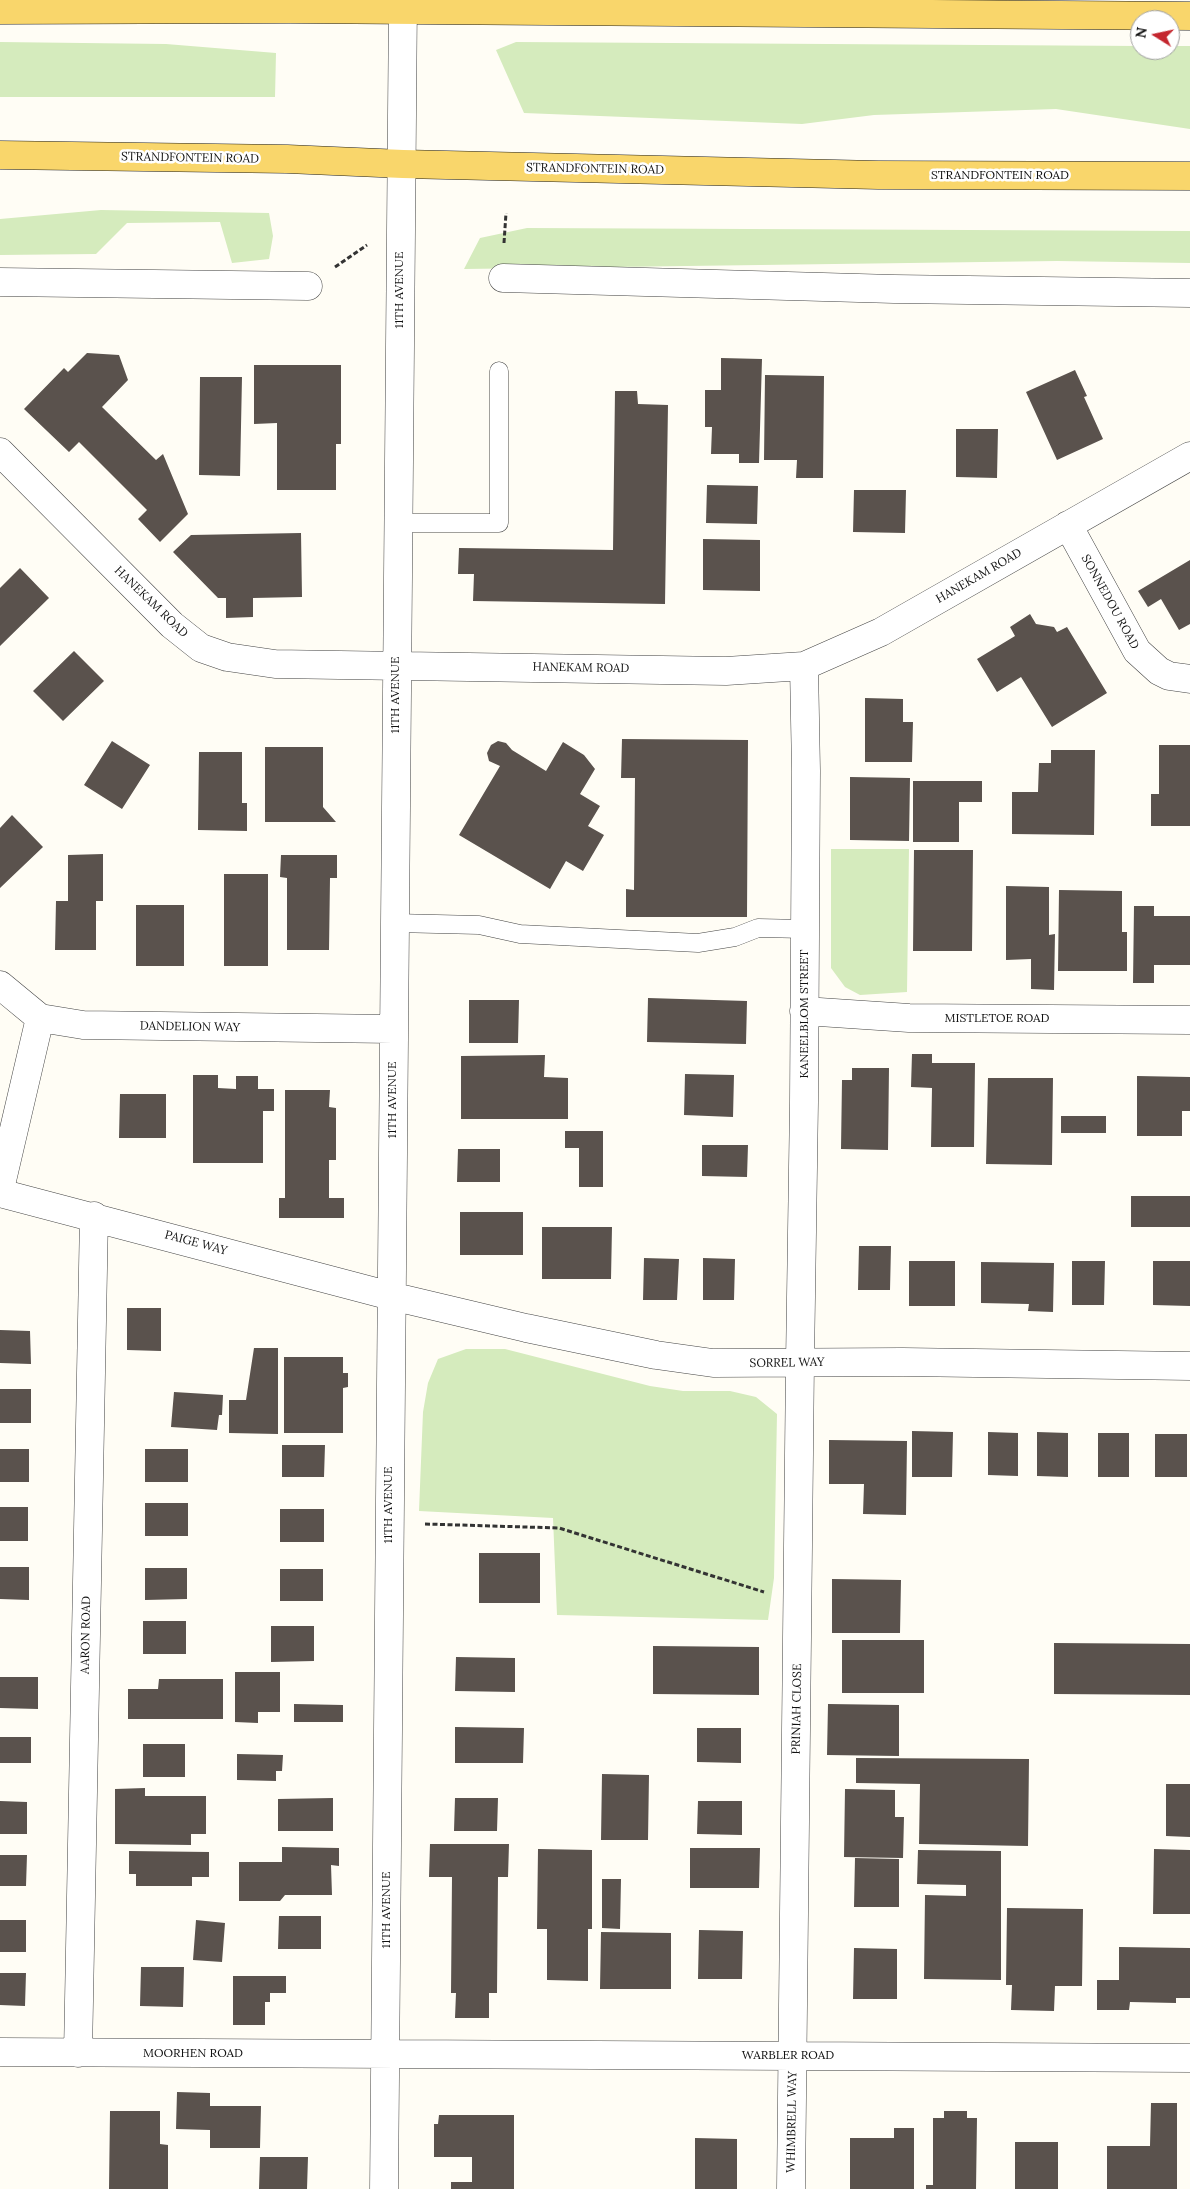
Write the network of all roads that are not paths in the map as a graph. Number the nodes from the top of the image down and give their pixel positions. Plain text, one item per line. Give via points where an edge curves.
1 (403, 6) edge
2 (0, 10) edge
3 (1190, 16) edge
4 (0, 155) edge
5 (403, 164) junction
6 (1190, 176) edge
7 (502, 278) dead end
8 (0, 282) edge
9 (308, 286) dead end
10 (1190, 293) edge
11 (499, 372) dead end
12 (0, 452) edge
13 (1190, 456) edge
14 (398, 523) junction
15 (1068, 525) junction
16 (396, 665) junction
17 (804, 666) junction
18 (1190, 679) edge
19 (394, 923) junction
20 (805, 929) junction
21 (0, 985) edge
22 (804, 1011) junction
23 (40, 1018) junction
24 (1190, 1020) edge
25 (393, 1029) junction
26 (0, 1188) edge
27 (0, 1193) edge
28 (94, 1216) junction
29 (391, 1296) junction
30 (800, 1362) junction
31 (1190, 1366) edge
32 (0, 2052) edge
33 (78, 2053) junction
34 (386, 2055) junction
35 (794, 2056) junction
36 (1190, 2058) edge
37 (384, 2189) edge
38 (791, 2189) edge

1 - 2 main road
1 - 3 main road
1 - 5 street, 11TH AVENUE
4 - 5 main road, STRANDFONTEIN ROAD
5 - 6 main road, STRANDFONTEIN ROAD via 878,175
5 - 14 street, 11TH AVENUE
7 - 10 street
8 - 9 street
11 - 14 lane via 499,523
12 - 16 street, HANEKAM ROAD via 172,625 201,648 275,664
13 - 15 street, HANEKAM ROAD
14 - 16 street, 11TH AVENUE
15 - 17 street, HANEKAM ROAD via 881,632
15 - 18 street, SONNEDOU ROAD via 1137,651 1159,671
16 - 17 street, HANEKAM ROAD via 726,670
16 - 19 street, 11TH AVENUE
17 - 20 street, KANEELBLOM STREET
19 - 20 lane via 479,925 520,934 698,943 735,937 758,928
19 - 25 street, 11TH AVENUE
20 - 22 street, KANEELBLOM STREET
21 - 23 street
22 - 24 street, MISTLETOE ROAD via 909,1018
22 - 30 street, KANEELBLOM STREET
23 - 25 street, DANDELION WAY via 83,1025
23 - 26 street
25 - 29 street, 11TH AVENUE
27 - 28 street, PAIGE WAY
28 - 29 street, PAIGE WAY
28 - 33 street, AARON ROAD
29 - 30 street, SORREL WAY via 656,1355 712,1363
29 - 34 street, 11TH AVENUE
30 - 31 street, SORREL WAY
30 - 35 street, PRINIAH CLOSE
32 - 33 street, MOORHEN ROAD
33 - 34 street, MOORHEN ROAD
34 - 35 street, WARBLER ROAD
34 - 37 street, 11TH AVENUE
35 - 36 street, WARBLER ROAD
35 - 38 street, WHIMBRELL WAY

